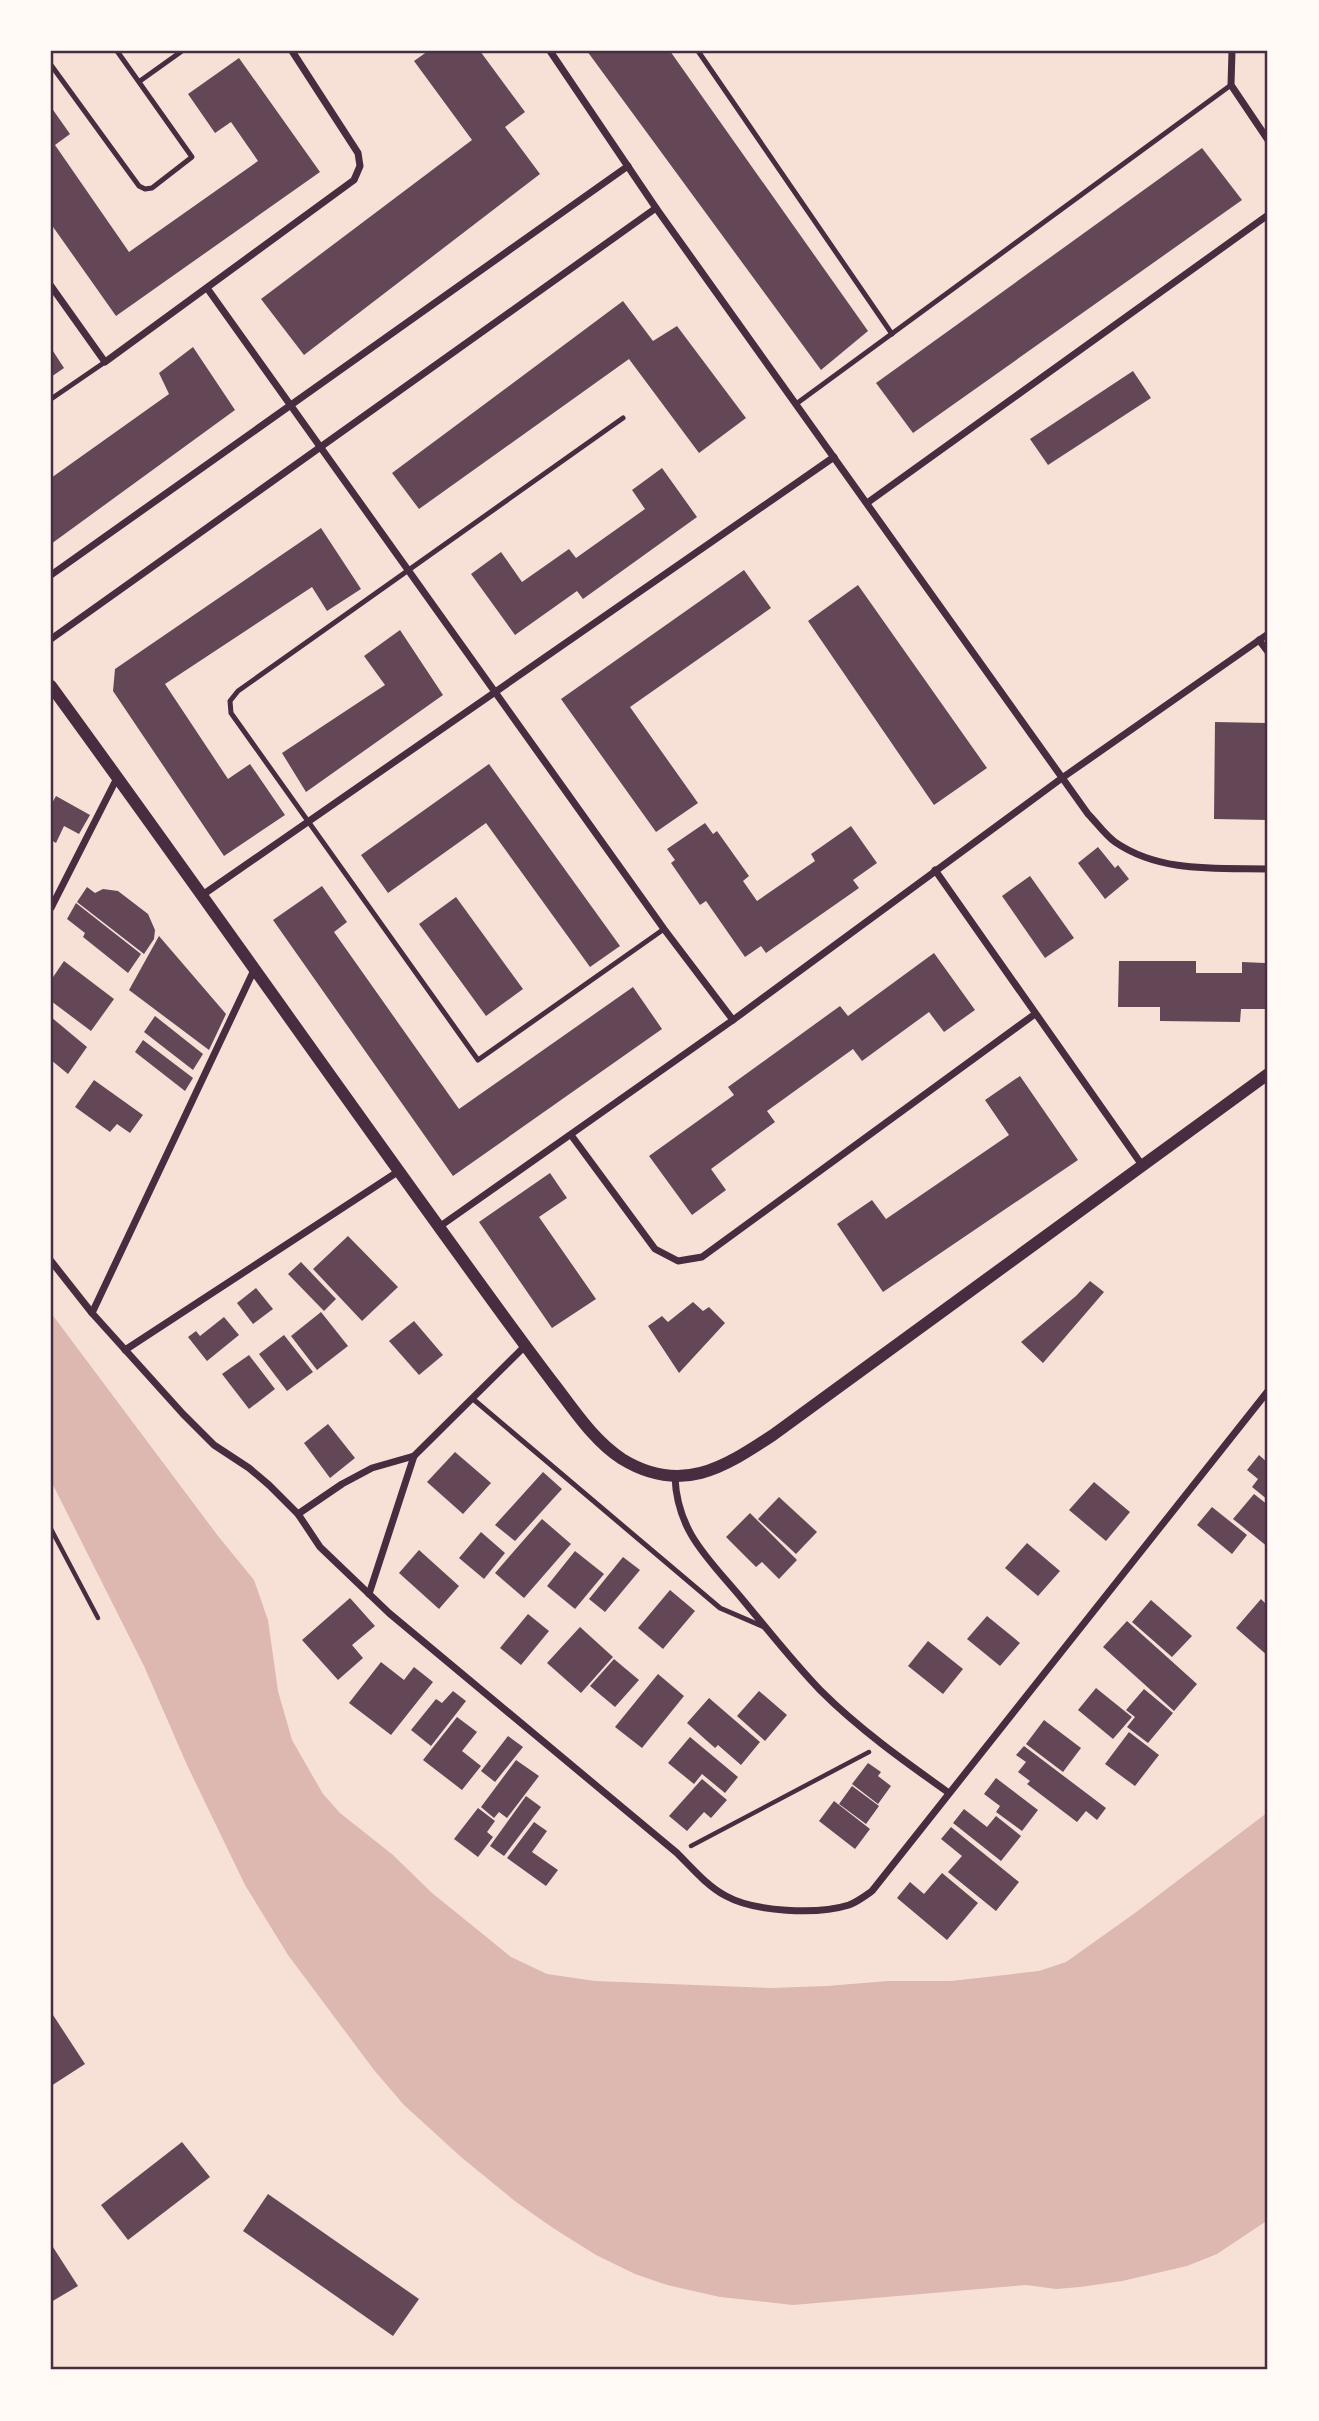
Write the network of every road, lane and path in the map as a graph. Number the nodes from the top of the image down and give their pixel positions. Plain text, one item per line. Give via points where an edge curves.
1 (117, 51) edge
2 (182, 51) edge
3 (293, 51) edge
4 (550, 51) edge
5 (698, 51) edge
6 (1232, 51) edge
7 (51, 65) edge
8 (140, 81) junction
9 (1231, 85) junction
10 (1268, 140) edge
11 (628, 166) junction
12 (656, 208) junction
13 (1268, 215) edge
14 (51, 286) edge
15 (208, 288) junction
16 (892, 334) junction
17 (105, 362) junction
18 (51, 399) edge
19 (796, 404) junction
20 (291, 405) junction
21 (623, 418) dead end
22 (321, 447) junction
23 (834, 457) junction
24 (867, 503) junction
25 (409, 571) junction
26 (51, 575) edge
27 (1268, 634) edge
28 (51, 639) edge
29 (1259, 640) junction
30 (1268, 652) edge
31 (51, 686) edge
32 (495, 692) junction
33 (117, 778) junction
34 (1062, 778) junction
35 (309, 820) junction
36 (1268, 869) edge
37 (935, 870) junction
38 (201, 896) junction
39 (51, 908) edge
40 (664, 929) junction
41 (254, 970) junction
42 (1035, 1014) junction
43 (733, 1020) junction
44 (1268, 1074) edge
45 (571, 1135) junction
46 (1142, 1165) junction
47 (399, 1171) junction
48 (439, 1227) junction
49 (51, 1261) edge
50 (92, 1313) junction
51 (525, 1346) junction
52 (125, 1350) junction
53 (1267, 1396) edge
54 (473, 1399) junction
55 (414, 1456) junction
56 (676, 1477) junction
57 (298, 1514) junction
58 (51, 1529) edge
59 (369, 1594) junction
60 (97, 1618) dead end
61 (767, 1629) junction
62 (882, 1745) junction
63 (949, 1793) junction
64 (677, 1853) junction

1 - 8 lane
2 - 8 lane
3 - 15 street via 358,153 360,166 354,180
4 - 11 street
5 - 16 lane
6 - 9 street
7 - 8 lane via 145,189 192,157
9 - 10 street
9 - 16 lane
11 - 12 street
11 - 20 street
12 - 19 street
12 - 22 street
13 - 24 street
14 - 17 street
15 - 17 street
15 - 20 street
16 - 19 lane
17 - 18 lane
19 - 23 street
20 - 22 street
20 - 26 street
21 - 25 lane
22 - 25 street
22 - 28 street
23 - 24 street
23 - 32 street
24 - 34 street
25 - 32 street
25 - 35 lane via 230,701 231,713
27 - 29 street
29 - 30 street
29 - 34 street
31 - 33 street
32 - 35 street
32 - 40 street
33 - 38 street
33 - 39 street
34 - 36 street via 1113,841 1143,857 1180,867
34 - 37 street
35 - 38 street
35 - 40 lane via 478,1060
37 - 42 street
37 - 43 street
38 - 41 street
40 - 43 street
41 - 47 street
41 - 50 street
42 - 45 street via 702,1257 678,1261 655,1249
42 - 46 street
43 - 45 street
44 - 46 street
45 - 48 street
46 - 56 street via 773,1435 712,1471
47 - 48 street
47 - 52 street
48 - 51 street
49 - 50 street
50 - 52 street
51 - 54 street
51 - 56 street via 603,1444 648,1471
52 - 57 street via 214,1445 249,1468
53 - 63 street
54 - 55 street
54 - 61 lane via 720,1608
55 - 57 street via 362,1473
55 - 59 street
56 - 61 street via 682,1520
57 - 59 street via 320,1547
58 - 60 path
59 - 64 street
61 - 62 street via 820,1690
62 - 63 street
62 - 64 path
63 - 64 street via 887,1875 850,1905 763,1908 739,1903 723,1895

